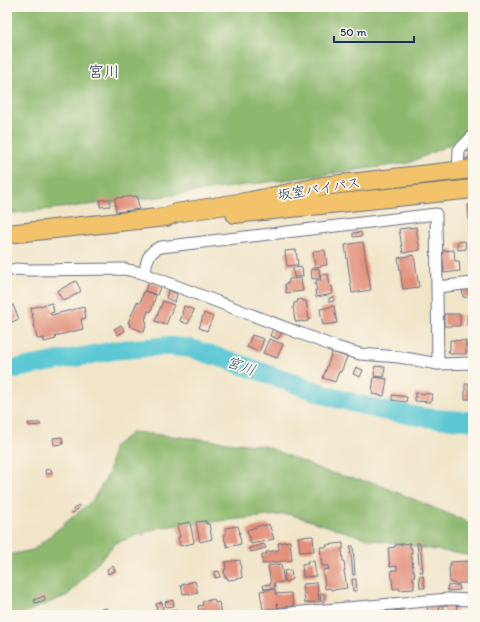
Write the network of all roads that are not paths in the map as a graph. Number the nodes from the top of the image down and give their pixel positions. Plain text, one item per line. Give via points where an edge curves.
1 (473, 136) edge
2 (465, 170) edge
3 (473, 189) edge
4 (166, 218) junction
5 (7, 234) edge
6 (7, 271) edge
7 (145, 274) junction
8 (473, 283) edge
9 (437, 287) junction
10 (473, 363) edge
11 (438, 364) junction
12 (473, 600) edge
13 (269, 615) edge

1 - 2 street via 459,150
2 - 4 highway, 坂室バイパス via 323,186 176,213
3 - 4 highway, 坂室バイパス via 177,221
4 - 5 highway, 坂室バイパス
6 - 7 street via 124,269
7 - 9 street via 149,256 161,246 436,214
7 - 11 street via 336,347 360,354
8 - 9 street
9 - 11 street
10 - 11 street
12 - 13 street via 448,599

